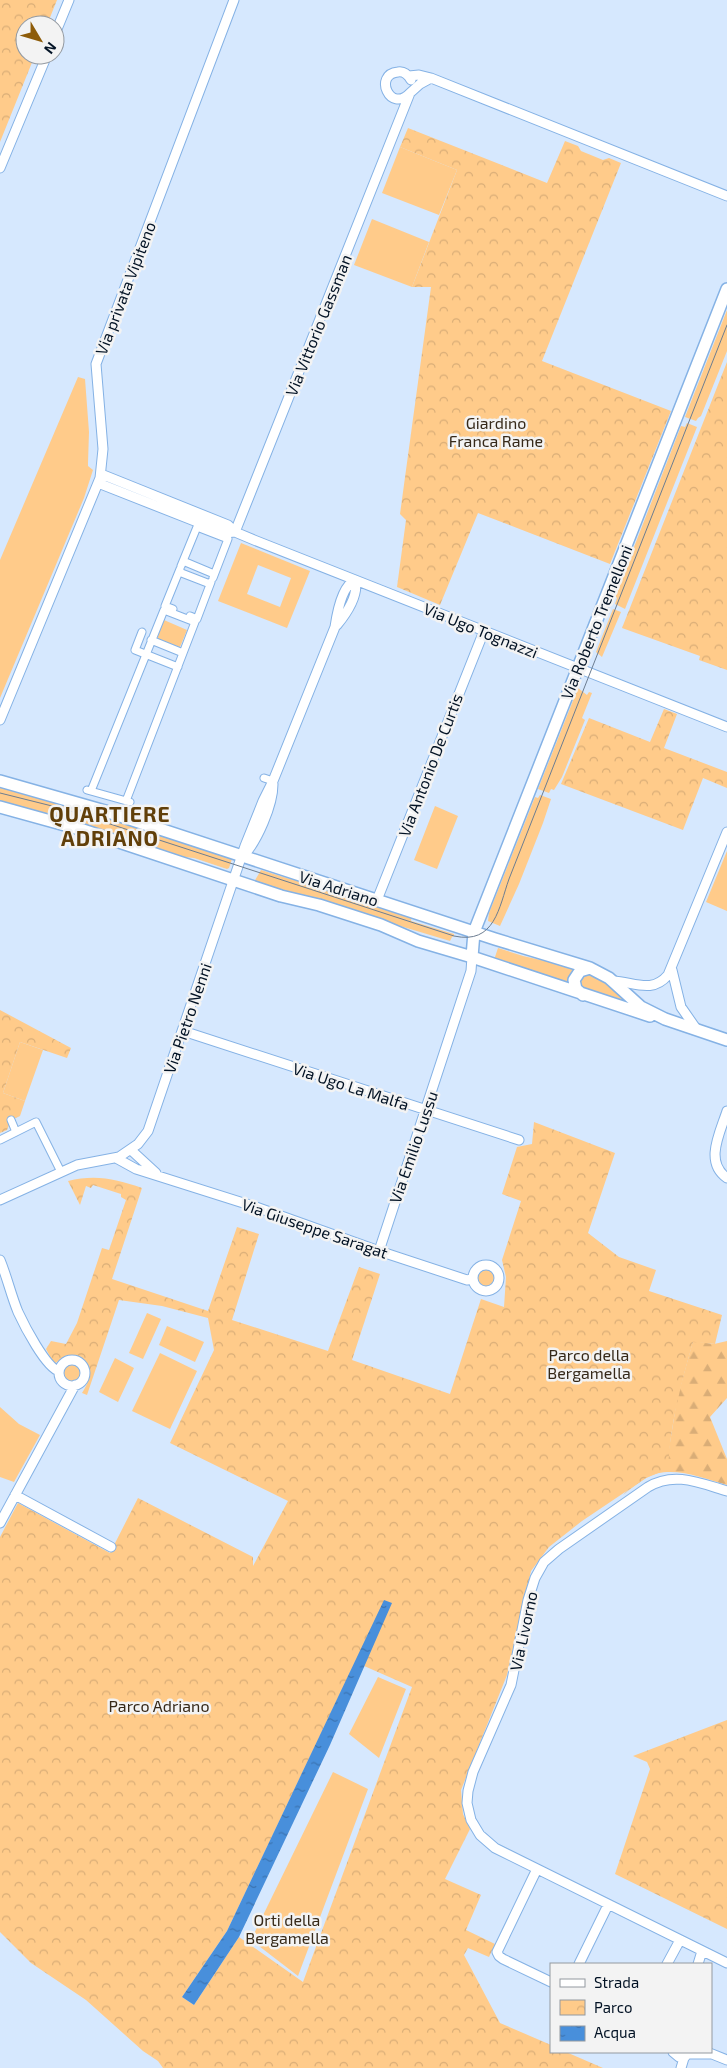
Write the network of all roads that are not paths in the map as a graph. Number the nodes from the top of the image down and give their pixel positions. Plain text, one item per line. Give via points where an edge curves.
1 (69, 0) edge
2 (234, 0) edge
3 (63, 15) edge
4 (43, 65) edge
5 (409, 76) junction
6 (431, 78) junction
7 (410, 93) junction
8 (397, 99) junction
9 (400, 118) junction
10 (0, 168) edge
11 (724, 194) edge
12 (727, 288) edge
13 (100, 478) junction
14 (235, 532) junction
15 (181, 567) junction
16 (212, 579) junction
17 (355, 580) junction
18 (484, 630) junction
19 (142, 632) dead end
20 (151, 640) junction
21 (183, 653) junction
22 (146, 654) junction
23 (178, 667) junction
24 (578, 668) junction
25 (0, 720) edge
26 (727, 727) edge
27 (264, 778) dead end
28 (0, 781) edge
29 (273, 781) junction
30 (0, 807) edge
31 (727, 832) edge
32 (242, 856) junction
33 (234, 880) junction
34 (377, 900) junction
35 (474, 932) junction
36 (472, 957) junction
37 (590, 968) junction
38 (672, 970) junction
39 (613, 981) junction
40 (585, 996) junction
41 (666, 1019) junction
42 (697, 1030) junction
43 (183, 1031) junction
44 (727, 1040) edge
45 (424, 1110) junction
46 (727, 1111) edge
47 (11, 1120) dead end
48 (16, 1132) junction
49 (0, 1140) edge
50 (518, 1140) dead end
51 (131, 1150) junction
52 (116, 1158) junction
53 (61, 1172) junction
54 (158, 1175) junction
55 (727, 1178) edge
56 (0, 1200) edge
57 (379, 1251) junction
58 (0, 1260) edge
59 (472, 1279) dead end
60 (59, 1371) junction
61 (65, 1384) junction
62 (75, 1385) junction
63 (64, 1404) junction
64 (727, 1491) edge
65 (15, 1495) junction
66 (0, 1523) edge
67 (111, 1547) dead end
68 (537, 1869) junction
69 (608, 1904) junction
70 (680, 1940) junction
71 (702, 1951) junction
72 (579, 1963) edge
73 (668, 1963) edge
74 (698, 1963) edge
75 (727, 1963) edge
76 (550, 1982) edge
77 (674, 2053) edge
78 (709, 2053) edge
79 (688, 2054) edge
80 (727, 2060) edge
81 (680, 2068) edge

1 - 3 street
2 - 13 street, Via privata Vipiteno via 96,364 103,450
4 - 10 street
5 - 6 street
5 - 7 street, Via Vittorio Gassman via 412,84
5 - 8 street via 396,72 386,80 387,92
6 - 7 street
6 - 11 street
7 - 8 street
7 - 9 street, Via Vittorio Gassman
8 - 9 street
9 - 14 street, Via Vittorio Gassman
12 - 24 street, Via Roberto Tremelloni
13 - 14 street, Via Ugo Tognazzi via 225,532
13 - 25 street, Via privata Vipiteno
14 - 17 street, Via Ugo Tognazzi
15 - 16 street
15 - 16 street
15 - 16 street via 197,527 228,539
15 - 16 street via 165,606 197,619
17 - 18 street, Via Ugo Tognazzi
17 - 29 street, Via Pietro Nenni via 346,590 335,626
18 - 24 street, Via Ugo Tognazzi
18 - 34 street, Via Antonio De Curtis
19 - 22 street via 135,650
20 - 21 street
20 - 21 street via 164,610 188,619 195,622
20 - 22 street
21 - 23 street
22 - 23 street
22 - 23 street via 89,791 128,802
24 - 26 street, Via Ugo Tognazzi
24 - 35 street, Via Roberto Tremelloni
27 - 29 street
28 - 32 street, Via Adriano
29 - 32 street, Via Pietro Nenni via 270,804 252,847
30 - 33 street, Via Adriano via 83,830
31 - 38 street
32 - 33 street, Via Pietro Nenni
32 - 34 street, Via Adriano
33 - 36 street, Via Adriano via 301,902 319,904 418,941
33 - 43 street, Via Pietro Nenni
34 - 35 street, Via Adriano
35 - 36 street, Via Roberto Tremelloni
35 - 37 street, Via Adriano
36 - 40 street, Via Adriano
36 - 45 street, Via Emilio Lussu via 471,971
37 - 39 street, Via Adriano
37 - 40 street via 580,971 574,980 576,989
38 - 39 street via 662,982 649,987
38 - 42 street via 681,1008
39 - 41 street, Via Adriano via 636,1004
40 - 41 street, Via Adriano
41 - 42 street, Via Adriano
42 - 44 street, Via Adriano
43 - 45 street, Via Ugo La Malfa
43 - 51 street, Via Pietro Nenni via 150,1126
45 - 50 street, Via Ugo La Malfa
45 - 57 street, Via Emilio Lussu
46 - 55 street via 715,1158 718,1170
47 - 48 street
48 - 49 street
48 - 53 street via 36,1122
51 - 52 street
51 - 54 street, Via Giuseppe Saragat
52 - 53 street via 88,1162
52 - 54 street, Via Giuseppe Saragat via 130,1167
53 - 56 street
54 - 57 street, Via Giuseppe Saragat
57 - 59 street, Via Giuseppe Saragat
58 - 60 street via 23,1322 50,1366
60 - 61 street
60 - 62 street via 66,1361 81,1364 84,1376
61 - 62 street
61 - 63 street
62 - 63 street
63 - 65 street
64 - 68 street, Via Livorno via 680,1479 656,1483 564,1545 548,1558 538,1572 528,1600 511,1685 473,1772 467,1800 471,1820 487,1842
65 - 66 street
65 - 67 street
68 - 69 street, Via Livorno
68 - 76 street via 499,1946 499,1956
69 - 70 street, Via Livorno
69 - 72 street
70 - 71 street, Via Livorno
70 - 73 street
71 - 74 street
71 - 75 street, Via Livorno
77 - 79 street via 682,2057
77 - 81 street
78 - 79 street
78 - 80 street
79 - 81 street

